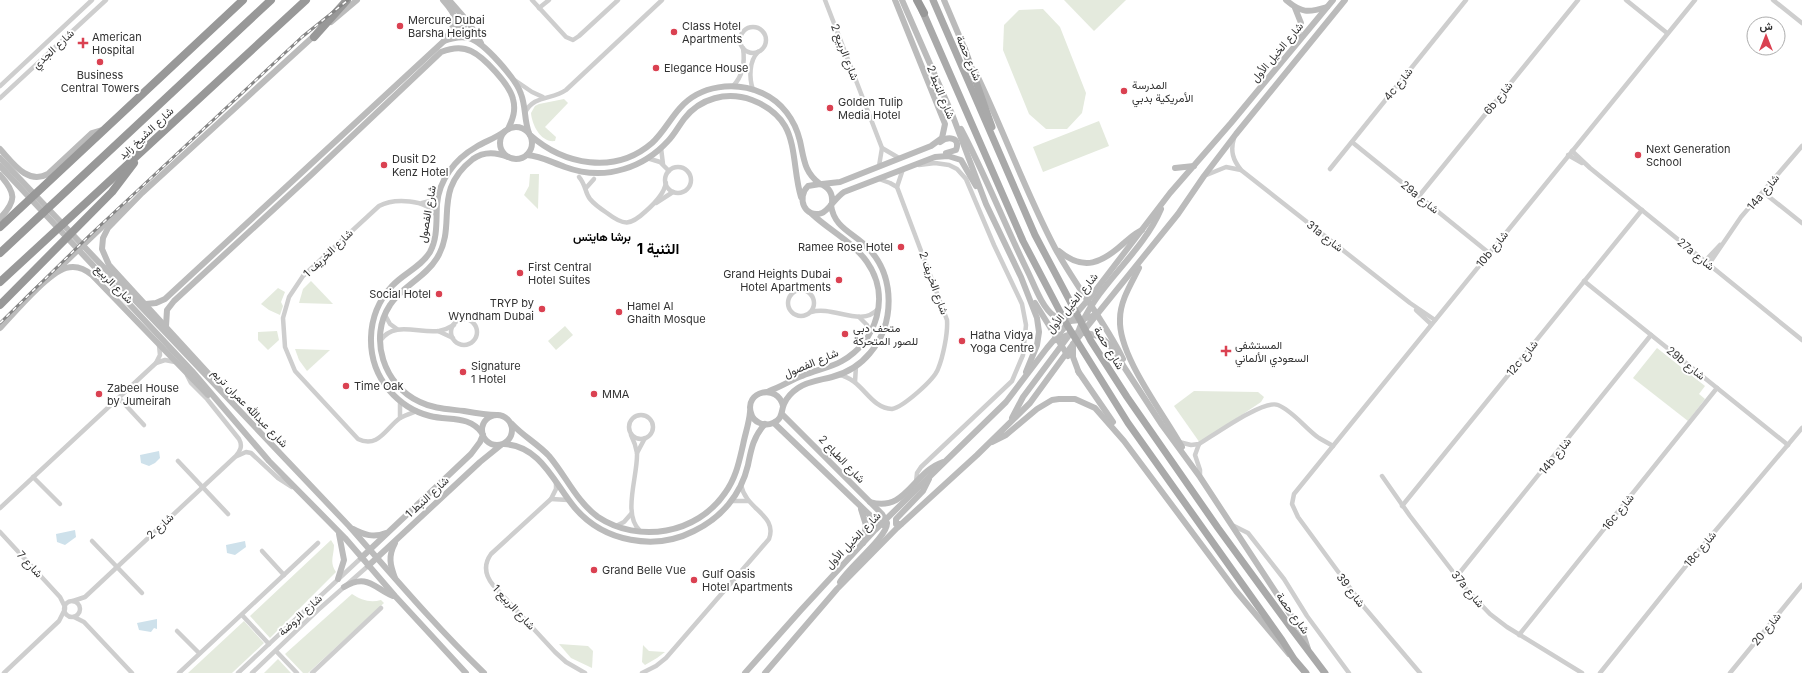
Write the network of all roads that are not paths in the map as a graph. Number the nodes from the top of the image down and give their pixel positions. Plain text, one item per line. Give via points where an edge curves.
1 (92, 0) edge
2 (106, 0) edge
3 (243, 0) edge
4 (270, 0) edge
5 (306, 0) edge
6 (347, 0) edge
7 (357, 0) edge
8 (443, 0) edge
9 (449, 0) edge
10 (532, 0) edge
11 (549, 0) edge
12 (618, 0) edge
13 (662, 0) edge
14 (825, 0) edge
15 (895, 0) edge
16 (902, 0) edge
17 (918, 0) edge
18 (932, 0) edge
19 (944, 0) edge
20 (1286, 0) edge
21 (1333, 0) edge
22 (1346, 0) edge
23 (1466, 0) edge
24 (1578, 0) edge
25 (1626, 0) edge
26 (1695, 0) edge
27 (1773, 0) edge
28 (1327, 7) junction
29 (540, 8) junction
30 (1296, 8) junction
31 (924, 13) joint
32 (467, 21) junction
33 (1802, 23) edge
34 (454, 24) junction
35 (1667, 33) junction
36 (314, 37) junction
37 (444, 41) junction
38 (1295, 45) junction
39 (483, 46) junction
40 (743, 48) junction
41 (964, 48) junction
42 (759, 51) junction
43 (22, 66) junction
44 (513, 79) junction
45 (0, 86) edge
46 (733, 86) junction
47 (12, 87) junction
48 (753, 90) junction
49 (545, 97) junction
50 (0, 98) edge
51 (524, 114) junction
52 (952, 114) junction
53 (102, 130) junction
54 (507, 130) junction
55 (530, 134) junction
56 (1235, 136) junction
57 (1352, 142) junction
58 (931, 146) junction
59 (1802, 146) edge
60 (661, 148) junction
61 (882, 148) junction
62 (998, 148) junction
63 (0, 149) edge
64 (1570, 153) junction
65 (138, 155) junction
66 (527, 155) junction
67 (935, 156) junction
68 (508, 157) junction
69 (0, 158) edge
70 (648, 158) junction
71 (899, 158) junction
72 (663, 164) junction
73 (915, 164) junction
74 (0, 166) edge
75 (879, 166) junction
76 (1194, 166) junction
77 (1175, 168) dead end
78 (904, 169) junction
79 (1330, 169) dead end
80 (1241, 170) junction
81 (668, 172) junction
82 (0, 175) edge
83 (1204, 176) junction
84 (14, 177) junction
85 (579, 177) dead end
86 (594, 179) dead end
87 (877, 179) junction
88 (666, 183) junction
89 (821, 184) junction
90 (897, 187) junction
91 (586, 188) junction
92 (673, 192) junction
93 (1763, 192) junction
94 (142, 193) junction
95 (438, 196) junction
96 (1419, 196) junction
97 (801, 197) junction
98 (1165, 200) junction
99 (421, 204) junction
100 (831, 204) junction
101 (986, 204) junction
102 (651, 206) junction
103 (1642, 210) junction
104 (812, 214) junction
105 (436, 215) junction
106 (0, 218) edge
107 (1802, 223) edge
108 (0, 227) edge
109 (1143, 230) junction
110 (1725, 239) junction
111 (1055, 248) junction
112 (0, 253) edge
113 (1489, 253) junction
114 (1145, 257) junction
115 (1705, 261) junction
116 (1709, 264) junction
117 (1021, 277) junction
118 (1584, 281) junction
119 (0, 282) edge
120 (45, 282) junction
121 (169, 294) junction
122 (814, 300) junction
123 (174, 301) junction
124 (1087, 301) junction
125 (146, 304) junction
126 (0, 305) edge
127 (1092, 306) junction
128 (878, 309) junction
129 (827, 310) junction
130 (811, 312) junction
131 (1098, 314) junction
132 (385, 315) junction
133 (859, 317) junction
134 (1081, 320) junction
135 (1072, 321) junction
136 (1433, 322) junction
137 (454, 325) junction
138 (166, 326) junction
139 (0, 328) edge
140 (397, 329) junction
141 (438, 331) junction
142 (1080, 333) junction
143 (1070, 335) junction
144 (1651, 335) junction
145 (870, 336) junction
146 (453, 338) junction
147 (1056, 340) junction
148 (1802, 340) edge
149 (380, 341) junction
150 (1074, 344) junction
151 (1062, 345) junction
152 (159, 346) junction
153 (1067, 353) junction
154 (175, 362) junction
155 (156, 363) junction
156 (857, 365) junction
157 (192, 371) junction
158 (1079, 373) junction
159 (838, 375) junction
160 (1132, 378) junction
161 (1021, 381) junction
162 (855, 382) junction
163 (1717, 388) junction
164 (769, 392) junction
165 (119, 398) junction
166 (229, 399) junction
167 (400, 401) junction
168 (783, 406) junction
169 (417, 412) junction
170 (750, 412) junction
171 (782, 414) junction
172 (497, 415) junction
173 (400, 418) junction
174 (1012, 419) junction
175 (774, 423) junction
176 (512, 424) junction
177 (765, 424) junction
178 (144, 425) dead end
179 (1802, 428) edge
180 (482, 434) junction
181 (631, 435) junction
182 (645, 438) junction
183 (809, 441) junction
184 (1124, 441) junction
185 (1179, 442) junction
186 (989, 444) junction
187 (1199, 444) junction
188 (503, 445) junction
189 (1788, 445) junction
190 (1331, 448) junction
191 (800, 449) junction
192 (637, 453) junction
193 (236, 456) junction
194 (178, 461) dead end
195 (945, 461) junction
196 (1193, 468) junction
197 (1382, 476) dead end
198 (33, 477) junction
199 (929, 478) junction
200 (1200, 478) junction
201 (556, 481) junction
202 (916, 482) junction
203 (742, 485) junction
204 (203, 487) junction
205 (298, 490) junction
206 (551, 499) junction
207 (568, 500) junction
208 (1292, 500) joint
209 (731, 501) junction
210 (748, 501) junction
211 (868, 501) junction
212 (60, 504) dead end
213 (860, 506) junction
214 (1402, 506) junction
215 (0, 508) edge
216 (228, 514) dead end
217 (632, 514) junction
218 (885, 523) junction
219 (1232, 525) junction
220 (349, 526) junction
221 (616, 526) junction
222 (899, 526) junction
223 (390, 531) junction
224 (875, 531) junction
225 (0, 532) edge
226 (339, 532) junction
227 (642, 532) junction
228 (397, 539) junction
229 (878, 539) junction
230 (92, 541) dead end
231 (318, 542) dead end
232 (862, 544) junction
233 (370, 550) junction
234 (262, 551) dead end
235 (362, 558) junction
236 (376, 558) junction
237 (117, 566) junction
238 (368, 566) junction
239 (284, 575) junction
240 (1457, 576) junction
241 (338, 579) junction
242 (397, 583) junction
243 (1802, 585) edge
244 (344, 587) junction
245 (837, 589) junction
246 (142, 593) dead end
247 (395, 596) junction
248 (60, 597) junction
249 (85, 597) junction
250 (72, 601) junction
251 (65, 608) junction
252 (381, 608) dead end
253 (80, 610) junction
254 (242, 615) junction
255 (72, 617) junction
256 (59, 621) junction
257 (84, 622) junction
258 (177, 631) dead end
259 (1519, 635) junction
260 (269, 644) junction
261 (1308, 650) junction
262 (276, 651) junction
263 (199, 653) junction
264 (1294, 659) junction
265 (4, 673) edge
266 (132, 673) edge
267 (179, 673) edge
268 (238, 673) edge
269 (252, 673) edge
270 (297, 673) edge
271 (312, 673) edge
272 (466, 673) edge
273 (484, 673) edge
274 (585, 673) edge
275 (642, 673) edge
276 (745, 673) edge
277 (765, 673) edge
278 (1306, 673) edge
279 (1325, 673) edge
280 (1349, 673) edge
281 (1420, 673) edge
282 (1582, 673) edge
283 (1600, 673) edge
284 (1730, 673) edge

1 - 43 street, شارع الجدي
2 - 47 street, شارع الجدي
3 - 53 highway
4 - 112 highway, شارع الشيخ زايد
5 - 65 highway, شارع الشيخ زايد
6 - 36 highway
7 - 36 main road
8 - 34 main road via 453,12
9 - 32 main road
10 - 29 street
11 - 29 street
12 - 29 street via 573,40 566,37
13 - 49 street via 569,88 557,95
14 - 61 street, شارع الربيع 2
15 - 58 main road, شارع النبط 2 via 945,124 942,138
16 - 52 main road
17 - 31 highway
18 - 62 main road, شارع حصة
19 - 41 main road
20 - 30 main road
21 - 28 main road, شارع الخيل الأول
22 - 56 main road, شارع الخيل الأول
23 - 57 street, 4c شارع
24 - 96 street, 6b شارع
25 - 35 street
26 - 35 street, 10b شارع
27 - 33 street
28 - 30 main road via 1312,12
28 - 38 main road, شارع الخيل الأول
30 - 38 main road via 1301,22
31 - 264 main road, شارع حصة via 1023,241 1067,325 1103,386
32 - 34 main road via 465,26 460,28
32 - 39 main road
34 - 37 main road
35 - 64 street, 10b شارع
36 - 94 main road
37 - 39 main road via 452,38 469,38
37 - 121 main road
38 - 76 main road, شارع الخيل الأول
39 - 44 main road
40 - 42 street via 749,52
40 - 42 street via 740,40 742,33 746,28 755,27 763,32 766,38
40 - 46 street via 742,72
41 - 62 main road
41 - 111 main road
42 - 48 street via 754,58 751,73
43 - 45 street, شارع الجدي
43 - 47 street via 9,80
44 - 49 street via 532,92
44 - 51 main road via 522,96
46 - 48 main road
46 - 55 main road via 714,88 696,95 682,106 650,145 632,156 613,162 594,164 574,161 547,148
47 - 50 street, شارع الجدي
48 - 89 main road via 778,104 791,118 798,134 804,164 810,175
49 - 51 street via 530,105
51 - 55 main road
52 - 101 main road
52 - 135 main road via 973,152 1043,302 1056,317
53 - 63 main road via 92,134 41,178 25,175
53 - 108 highway
54 - 55 main road via 517,127
54 - 68 main road via 501,138 500,146
54 - 95 main road, شارع الفصول via 457,161
54 - 123 main road via 514,115 513,100 502,80 471,50 456,48 441,52
55 - 66 main road via 533,143
56 - 80 street, 31a شارع via 1232,156
56 - 83 main road, شارع الخيل الأول
57 - 79 street, 4c شارع
57 - 96 street, 29a شارع
58 - 67 main road via 947,138 953,138 957,143 954,152
58 - 71 main road, شارع النبط 2
59 - 93 street, 14a شارع
60 - 70 main road
60 - 72 street
60 - 97 main road via 690,113 704,102 722,97 746,98 768,108 784,126 791,144
61 - 71 street
61 - 75 street
62 - 261 main road, شارع حصة via 1036,235 1078,318 1103,360 1218,528
64 - 103 street, 27a شارع
64 - 113 street, 10b شارع
65 - 119 highway, شارع الشيخ زايد
65 - 126 highway via 112,192
66 - 68 main road via 520,159
66 - 70 main road via 546,158 571,169 593,173 625,169
67 - 73 main road
67 - 101 main road via 961,160
68 - 132 main road, شارع الفصول via 496,153 485,154 475,158 459,174 448,194 445,235 438,257 426,272 397,296
69 - 84 main road, شارع عبدالله عمران تريم
70 - 72 street
71 - 75 main road, شارع النبط 2
72 - 81 street
73 - 78 main road
73 - 202 street via 949,165 958,169 966,179 1022,304 1026,325 1023,354 1012,381 921,467
74 - 84 main road, شارع عبدالله عمران تريم
75 - 89 main road, شارع النبط 2 via 840,182
76 - 77 main road
76 - 98 main road, شارع الخيل الأول
78 - 87 main road
78 - 90 street
80 - 83 street via 1226,167
80 - 136 street, 31a شارع
81 - 88 street
81 - 92 street via 674,168 681,168 687,170 691,178 690,186 686,190 680,193
82 - 106 main road via 10,186 13,196 11,206
83 - 114 main road, شارع الخيل الأول
84 - 157 main road, شارع عبدالله عمران تريم
85 - 91 street
86 - 91 street
87 - 90 street
87 - 100 main road via 844,192
88 - 92 street via 668,189
88 - 102 street via 663,192
89 - 97 main road via 808,186
89 - 100 main road via 829,190
90 - 162 street, شارع الخريف 2 via 947,320 939,367 936,374 901,406 892,409 882,408
91 - 102 street via 590,200 619,222 634,221
92 - 102 street
93 - 107 street
93 - 110 street, 14a شارع
94 - 120 main road via 113,216
94 - 125 main road via 108,228 102,244 109,265
95 - 99 street, شارع الخريف 1
95 - 105 main road, شارع الفصول
96 - 113 street, 29a شارع
97 - 104 main road via 804,208
98 - 109 main road, شارع الخيل الأول
98 - 127 main road via 1150,230
99 - 105 street via 430,207
99 - 173 street, شارع الخريف 1 via 393,202 375,209 303,276 290,297 283,318 285,347 295,371 355,436 362,441 372,441 381,437
100 - 104 main road via 825,212
100 - 156 main road, شارع الفصول via 833,216 839,225 863,243 874,256 883,271 888,288 884,330 870,353
101 - 117 main road
103 - 115 street, 27a شارع
103 - 118 street, 12c شارع
104 - 128 main road, شارع الفصول via 867,261 876,283
105 - 167 main road, شارع الفصول via 436,235 430,251 421,264 387,291 378,306 372,327 370,340 375,365 383,382
109 - 111 main road via 1096,262 1073,261
109 - 124 main road, شارع الخيل الأول
110 - 115 street, 14a شارع
110 - 116 street, 14a شارع
111 - 124 main road
113 - 136 street, 10b شارع
114 - 131 main road, شارع الخيل الأول
114 - 185 main road via 1123,303 1121,333 1127,354
115 - 116 street, 27a شارع
116 - 148 street, 27a شارع
117 - 147 main road
117 - 161 main road via 1037,318 1039,332 1035,352
118 - 144 street, 29b شارع
118 - 214 street, 12c شارع
120 - 139 main road, شارع الربيع
120 - 152 main road, شارع الربيع via 66,268 77,267 88,271
121 - 123 main road via 170,300
121 - 125 main road via 160,301
122 - 129 street
122 - 130 street
122 - 130 street via 810,294 802,290 793,293 788,301 789,309 795,315 804,316
123 - 138 main road via 167,310
124 - 127 main road
124 - 134 main road
124 - 135 main road, شارع الخيل الأول
125 - 138 main road
127 - 131 main road
127 - 134 main road
128 - 133 street via 870,316
128 - 145 main road, شارع الفصول
129 - 130 street
129 - 133 street
131 - 134 main road
131 - 142 main road, شارع الخيل الأول
131 - 160 main road
132 - 140 street via 390,324
132 - 149 main road, شارع الفصول
133 - 145 street via 867,325
134 - 135 main road
134 - 142 main road
134 - 143 main road
135 - 147 main road, شارع الخيل الأول
136 - 190 street, 10b شارع
137 - 141 street
137 - 146 street
137 - 146 street via 460,320 468,320 474,324 477,332 475,339 468,344 459,344
138 - 166 main road
140 - 141 street
140 - 149 street via 387,333
141 - 146 street
142 - 143 main road
142 - 150 main road, شارع الخيل الأول
142 - 160 main road via 1091,333 1105,339
143 - 147 main road
143 - 151 main road
144 - 163 street, 29b شارع
144 - 240 street, 14b شارع
145 - 164 main road, شارع الفصول via 841,362 800,376
147 - 151 main road
147 - 161 main road, شارع الخيل الأول
149 - 172 main road, شارع الفصول via 381,354 389,374 410,397 436,408
150 - 153 main road, شارع الخيل الأول
150 - 158 main road via 1073,357
151 - 153 main road
151 - 174 main road via 1023,397
152 - 154 main road, شارع الربيع
152 - 155 street via 160,355
153 - 158 main road
153 - 174 main road, شارع الخيل الأول via 1030,402
154 - 155 street via 165,360
154 - 157 main road, شارع الربيع
155 - 165 street
156 - 159 main road, شارع الفصول
156 - 162 street
157 - 166 main road, شارع عبدالله عمران تريم
157 - 193 street, شارع الربيع via 191,383 240,439 242,446
157 - 205 main road, شارع عبدالله عمران تريم via 269,461
158 - 184 main road
159 - 162 street, شارع الخريف 2
159 - 168 main road, شارع الفصول via 798,388 789,395
160 - 196 main road
161 - 195 main road, شارع الخيل الأول via 989,420
163 - 189 street, 29b شارع
163 - 259 street, 16c شارع
164 - 168 main road via 778,396
164 - 170 main road via 761,392 754,397
165 - 178 street
165 - 198 street
166 - 220 main road, شارع عبدالله عمران تريم
167 - 169 main road, شارع الفصول
167 - 173 street
168 - 171 main road
169 - 173 street, شارع الخريف 1
169 - 180 main road, شارع الفصول via 438,418 469,421
170 - 177 main road via 757,422
170 - 227 main road via 736,474 718,502 688,524 664,531
171 - 175 main road
171 - 183 main road, شارع الطباع 2
172 - 176 main road via 506,417
172 - 180 main road via 487,419
174 - 186 main road, شارع الخيل الأول
175 - 177 main road
175 - 191 main road, شارع الطباع 2
176 - 188 main road via 512,436
176 - 221 main road via 548,455 586,507
177 - 203 main road via 754,438
179 - 189 street, 18c شارع
180 - 188 main road via 488,443
180 - 223 main road, شارع النبط 1 via 480,442 471,454
181 - 182 street via 638,439
181 - 182 street via 628,429 629,422 636,415 643,415 650,419 653,428
181 - 192 street
182 - 192 street
183 - 191 main road via 801,442
183 - 211 main road, شارع الطباع 2
184 - 186 main road via 1095,408 1082,401 1067,398 1052,400 1045,404 1013,430
184 - 264 main road via 1232,585
185 - 187 street
185 - 196 main road
186 - 222 main road, شارع الخيل الأول
187 - 190 street via 1270,404 1282,408
187 - 200 street via 1195,455
188 - 201 main road via 517,446 530,452
188 - 228 main road, شارع النبط 1 via 480,462
189 - 283 street, 18c شارع
190 - 208 street, 10b شارع via 1296,491
191 - 213 main road, شارع الطباع 2
192 - 217 street
193 - 204 street, شارع 2
193 - 205 street via 251,453 278,478
194 - 204 street
195 - 199 main road, شارع الخيل الأول
195 - 202 main road via 932,467
196 - 200 main road
197 - 214 street, 37a شارع
198 - 212 street
198 - 215 street
199 - 218 main road, شارع الخيل الأول
199 - 222 main road via 923,491 896,519
200 - 219 main road
201 - 206 street via 556,489
201 - 207 main road
202 - 211 main road via 893,503 884,505
203 - 209 main road
203 - 210 street
204 - 216 street
204 - 237 street, شارع 2
205 - 226 main road, شارع عبدالله عمران تريم
206 - 207 street
206 - 274 street, شارع الربيع 1 via 491,554 486,563 486,573 493,585 555,652
207 - 209 main road via 596,527 619,537 641,542 666,540 692,532 715,518
208 - 281 street, شارع 39 via 1298,516 1344,580
209 - 210 street
210 - 275 street via 770,524 771,533 767,542 666,658
211 - 218 main road, شارع الطباع 2
213 - 218 main road, شارع الطباع 2
213 - 232 main road via 866,525
214 - 240 street, 37a شارع
217 - 221 street
217 - 227 street via 635,524
218 - 222 main road
218 - 224 main road, شارع الخيل الأول
218 - 229 main road via 885,532
219 - 261 main road via 1301,631
219 - 280 street via 1248,533 1284,579 1307,616
220 - 223 main road via 368,535
220 - 233 main road, شارع عبدالله عمران تريم
221 - 227 main road
222 - 245 main road, شارع الخيل الأول
223 - 233 main road, شارع النبط 1
224 - 229 main road via 881,532
224 - 232 main road, شارع الخيل الأول
225 - 248 street, شارع 7
226 - 235 main road, شارع عبدالله عمران تريم
226 - 241 main road via 344,560
228 - 236 main road, شارع النبط 1
228 - 242 main road via 390,562
229 - 245 main road via 847,571
230 - 237 street
231 - 239 street
232 - 276 main road, شارع الخيل الأول
233 - 235 main road, شارع النبط 1
233 - 236 main road, شارع عبدالله عمران تريم
234 - 239 street
235 - 238 main road, شارع عبدالله عمران تريم
235 - 241 street, شارع الروضة
236 - 238 main road, شارع النبط 1
236 - 242 main road, شارع عبدالله عمران تريم
237 - 246 street
237 - 249 street, شارع 2
238 - 244 street, شارع الروضة
238 - 247 main road, شارع عبدالله عمران تريم
239 - 254 street
240 - 259 street, 37a شارع via 1490,614
241 - 260 street, شارع الروضة
242 - 273 main road, شارع عبدالله عمران تريم
243 - 284 street, شارع 20
244 - 247 main road via 354,582 366,581
244 - 262 street, شارع الروضة
245 - 277 main road, شارع الخيل الأول
247 - 272 main road, شارع عبدالله عمران تريم
248 - 250 street, شارع 7
248 - 251 street, شارع 7
249 - 250 street, شارع 2
249 - 253 street, شارع 2
250 - 251 street
250 - 253 street via 78,604
251 - 255 street via 66,614
251 - 256 street
252 - 271 street
253 - 255 street via 78,615
253 - 257 street
254 - 260 street
254 - 263 street
255 - 256 street
255 - 257 street
256 - 265 street
257 - 266 street
258 - 263 street
259 - 282 street, 37a شارع
260 - 268 street, شارع الروضة
261 - 279 main road, شارع حصة
262 - 269 street, شارع الروضة
262 - 270 street
263 - 267 street
264 - 278 main road, شارع حصة

